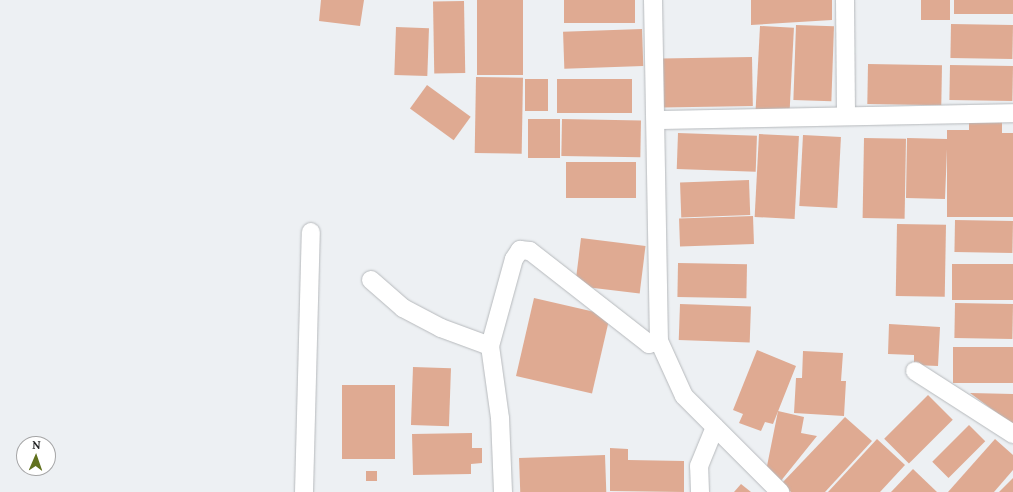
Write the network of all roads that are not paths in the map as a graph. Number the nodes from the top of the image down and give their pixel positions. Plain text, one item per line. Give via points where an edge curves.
1 (653, 0) edge
2 (845, 0) edge
3 (1013, 113) edge
4 (846, 116) junction
5 (657, 120) junction
6 (311, 232) dead end
7 (371, 280) dead end
8 (659, 341) junction
9 (490, 346) junction
10 (915, 371) dead end
11 (715, 427) junction
12 (1013, 434) edge
13 (304, 492) edge
14 (503, 492) edge
15 (700, 492) edge
16 (780, 492) edge

1 - 5 street
2 - 4 street
3 - 4 street
4 - 5 street
5 - 8 street
6 - 13 street
7 - 9 street via 410,311 441,328
8 - 9 street via 648,344 530,251 520,250 514,259
8 - 11 street via 684,396
9 - 14 street via 500,418
10 - 12 street
11 - 15 street via 699,466
11 - 16 street

